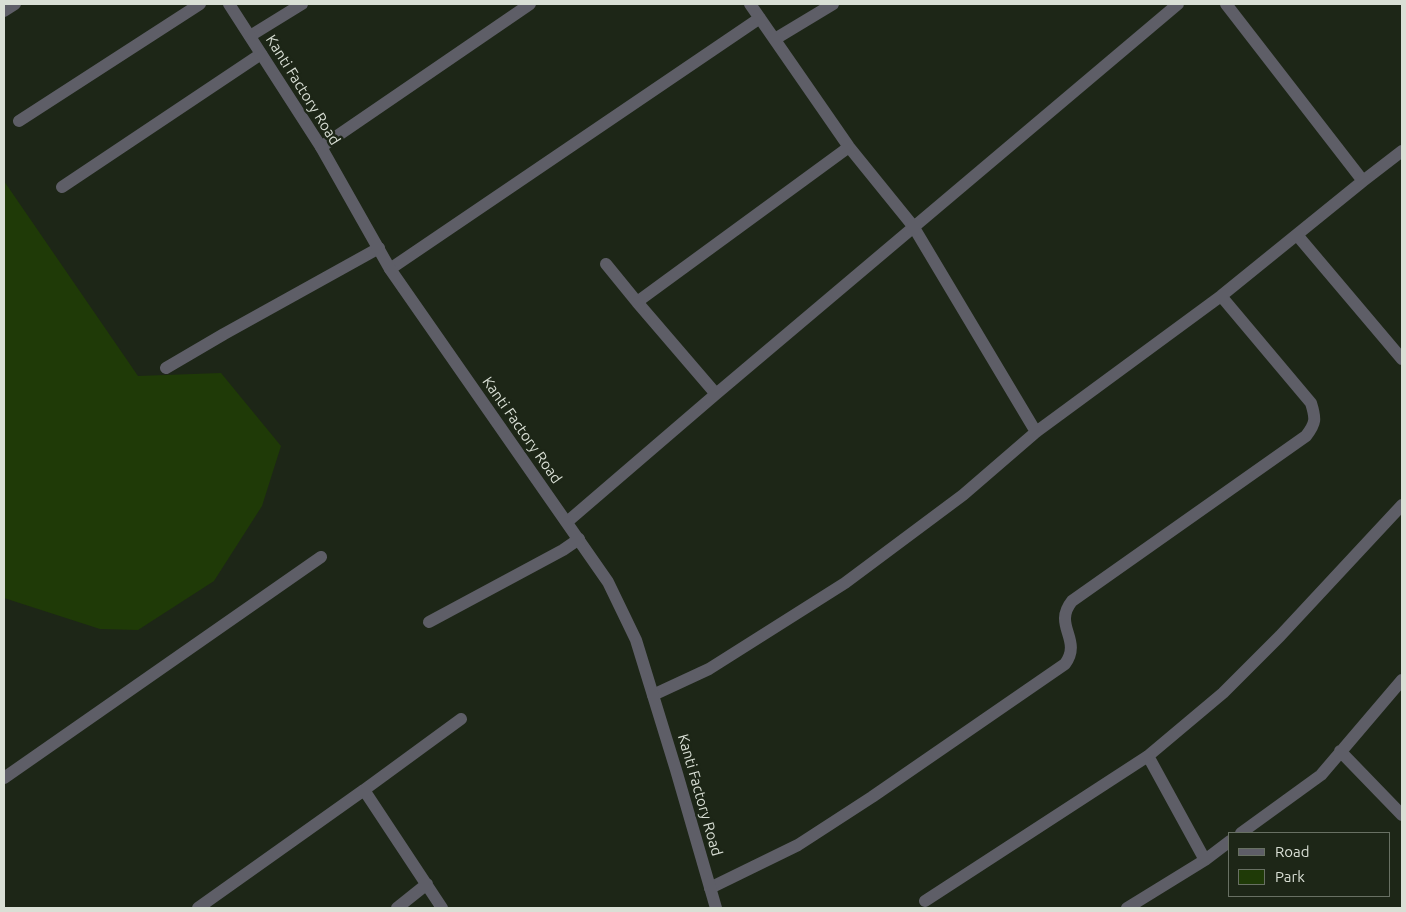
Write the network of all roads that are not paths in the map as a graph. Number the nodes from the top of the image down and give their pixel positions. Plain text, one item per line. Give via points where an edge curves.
1 (14, 4) edge
2 (200, 4) edge
3 (229, 4) edge
4 (302, 4) edge
5 (530, 4) edge
6 (750, 4) edge
7 (833, 4) edge
8 (1178, 4) edge
9 (1226, 4) edge
10 (4, 11) edge
11 (760, 18) junction
12 (250, 36) junction
13 (775, 39) junction
14 (261, 54) junction
15 (19, 121) dead end
16 (321, 147) junction
17 (849, 147) junction
18 (1402, 151) edge
19 (1363, 181) junction
20 (62, 187) dead end
21 (913, 226) junction
22 (1297, 235) junction
23 (379, 248) junction
24 (606, 264) dead end
25 (390, 269) junction
26 (1221, 296) junction
27 (638, 302) junction
28 (1402, 359) edge
29 (166, 368) dead end
30 (716, 394) junction
31 (1036, 432) junction
32 (1402, 505) edge
33 (567, 522) junction
34 (579, 539) junction
35 (321, 557) dead end
36 (429, 622) dead end
37 (1402, 680) edge
38 (653, 696) junction
39 (461, 719) dead end
40 (1340, 751) junction
41 (1148, 756) junction
42 (4, 778) edge
43 (364, 790) junction
44 (1402, 815) edge
45 (1242, 832) edge
46 (1228, 843) edge
47 (1205, 860) junction
48 (427, 884) junction
49 (710, 888) junction
50 (925, 901) dead end
51 (198, 908) edge
52 (397, 908) edge
53 (442, 908) edge
54 (716, 908) edge
55 (1127, 908) edge

1 - 10 street
2 - 15 street
3 - 12 street, Kanti Factory Road
4 - 12 street
5 - 16 street
6 - 11 street
7 - 13 street
8 - 21 street
9 - 19 street
11 - 13 street
11 - 25 street
12 - 14 street, Kanti Factory Road
13 - 17 street
14 - 16 street, Kanti Factory Road
14 - 20 street
16 - 23 street, Kanti Factory Road
17 - 21 street
17 - 27 street
18 - 19 street
19 - 22 street
21 - 30 street
21 - 31 street
22 - 26 street
22 - 28 street
23 - 25 street, Kanti Factory Road
23 - 29 street
24 - 27 street
25 - 33 street, Kanti Factory Road
26 - 31 street
26 - 49 street via 1311,403 1314,425 1306,436 1072,601 1065,610 1064,618 1072,647 1072,655 1065,664 798,845
27 - 30 street
30 - 33 street
31 - 38 street via 963,495 846,583 709,669
32 - 41 street via 1230,686
33 - 34 street, Kanti Factory Road
34 - 36 street
34 - 38 street, Kanti Factory Road via 608,582 636,640
35 - 42 street
37 - 40 street
38 - 49 street, Kanti Factory Road
39 - 43 street
40 - 44 street
40 - 45 street via 1320,775
41 - 47 street
41 - 50 street
43 - 48 street
43 - 51 street
46 - 47 street
47 - 55 street
48 - 52 street
48 - 53 street
49 - 54 street, Kanti Factory Road

